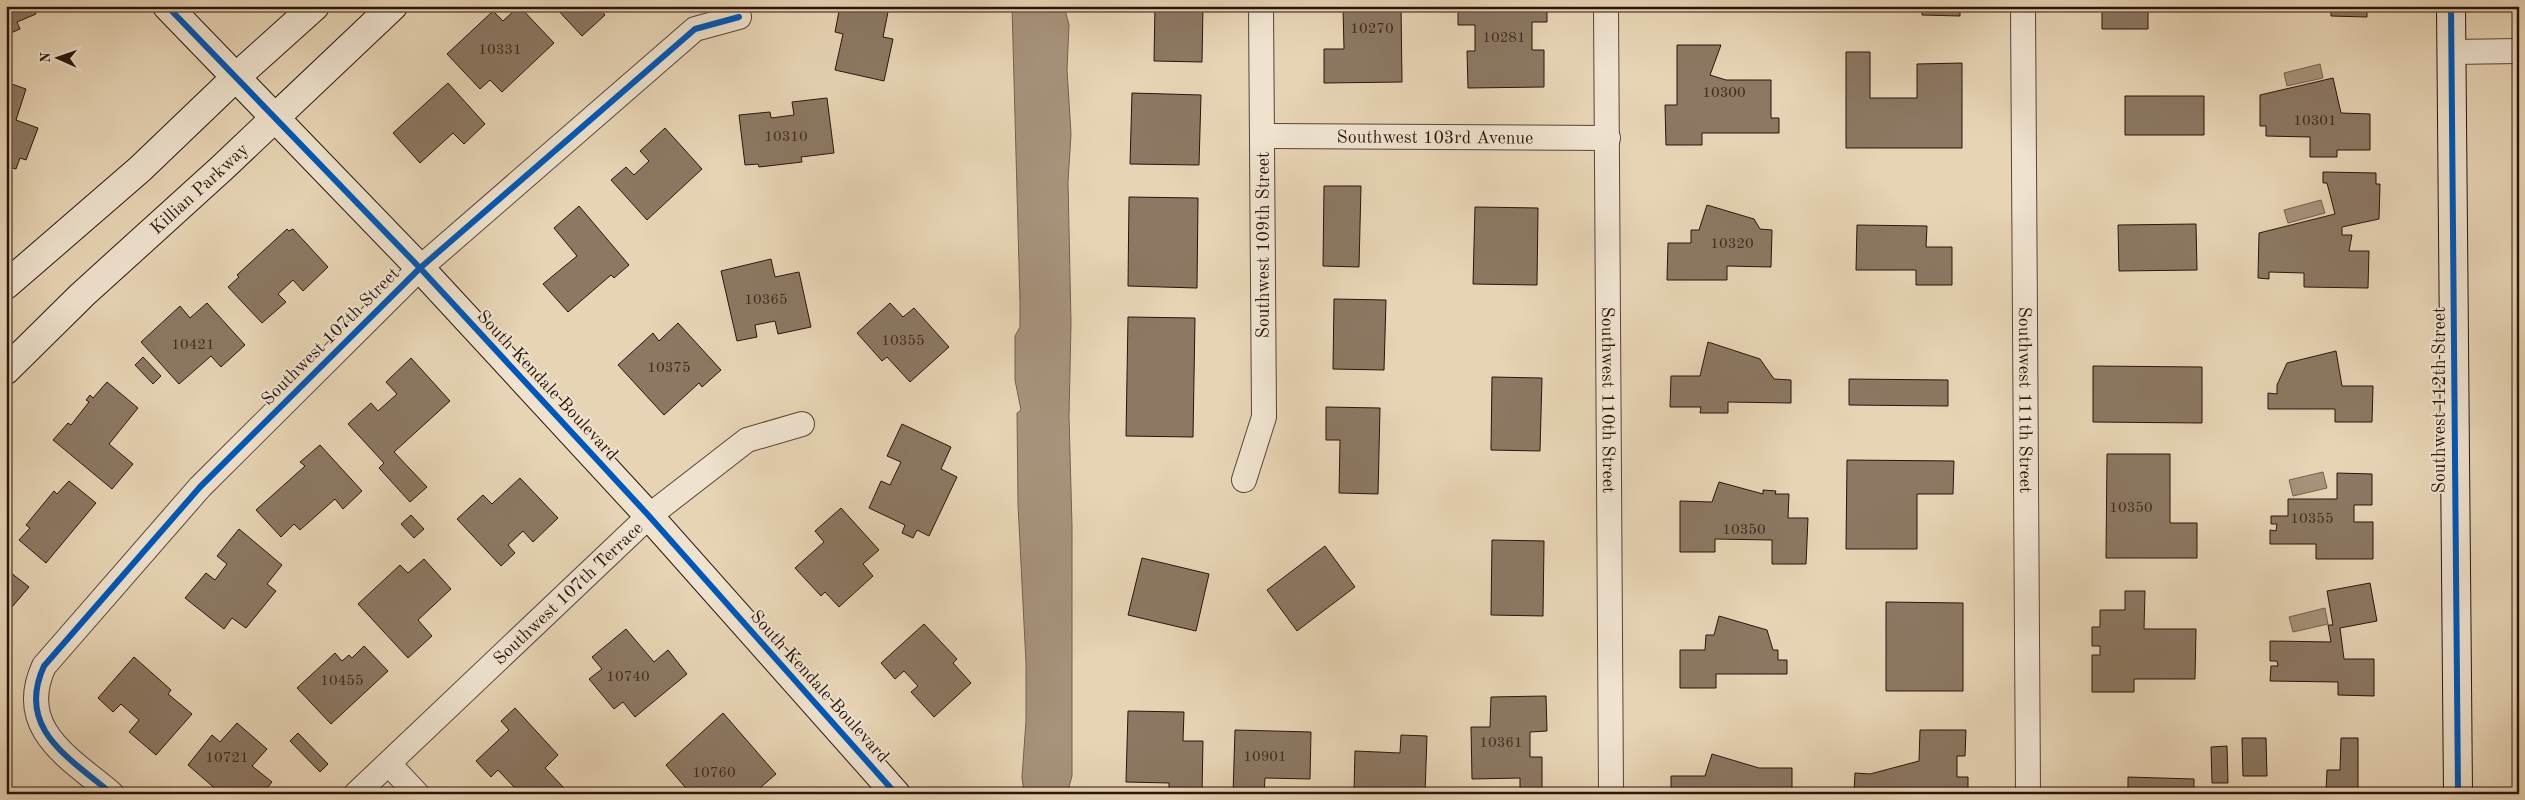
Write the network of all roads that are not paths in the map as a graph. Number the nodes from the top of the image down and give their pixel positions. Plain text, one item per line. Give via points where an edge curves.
1 (167, 6) edge
2 (315, 6) edge
3 (393, 6) edge
4 (1261, 6) edge
5 (1606, 6) edge
6 (2023, 6) edge
7 (2451, 6) edge
8 (739, 17) dead end
9 (2452, 52) junction
10 (2519, 52) edge
11 (235, 78) junction
12 (276, 117) junction
13 (1263, 136) junction
14 (1608, 138) junction
15 (420, 268) junction
16 (6, 285) edge
17 (6, 370) edge
18 (802, 424) dead end
19 (1244, 480) dead end
20 (649, 516) junction
21 (389, 764) junction
22 (112, 794) edge
23 (356, 794) edge
24 (417, 794) edge
25 (896, 794) edge
26 (1611, 794) edge
27 (2028, 794) edge
28 (2458, 794) edge

1 - 11 street, South Kendale Boulevard
2 - 11 street
3 - 12 street, Killian Parkway
4 - 13 street, Southwest 109th Street
5 - 14 street, Southwest 110th Street
6 - 27 street, Southwest 111th Street
7 - 9 street, Southwest 112th Street
8 - 15 street, Southwest 107th Street via 694,29
9 - 10 street
9 - 28 street, Southwest 112th Street
11 - 12 street, South Kendale Boulevard
11 - 16 street via 140,169
12 - 15 street, South Kendale Boulevard
12 - 17 street, Killian Parkway via 82,295
13 - 14 street, Southwest 103rd Avenue
13 - 19 street, Southwest 109th Street via 1264,417
14 - 26 street, Southwest 110th Street
15 - 20 street, South Kendale Boulevard
15 - 22 street, Southwest 107th Street via 200,487 44,666 37,682 34,705 38,720 63,752
18 - 20 street, Southwest 107th Terrace via 746,440
20 - 21 street, Southwest 107th Terrace
20 - 25 street, South Kendale Boulevard
21 - 23 street, Southwest 107th Terrace
21 - 24 street

